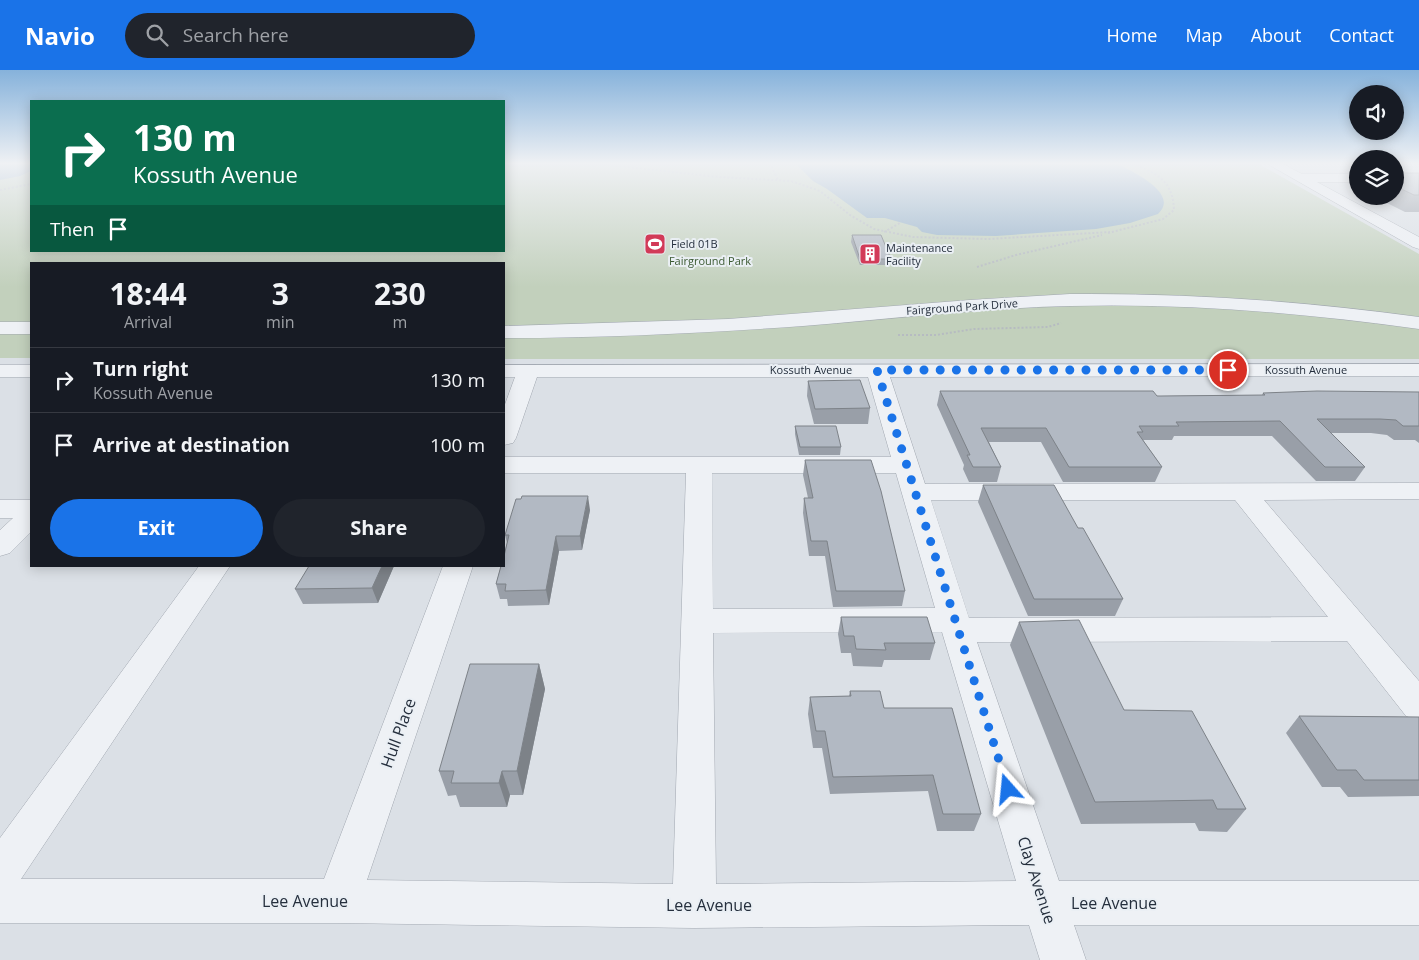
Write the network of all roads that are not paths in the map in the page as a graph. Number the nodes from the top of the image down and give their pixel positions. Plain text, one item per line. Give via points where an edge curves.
1 (1348, 205) edge
2 (1419, 244) edge
3 (1419, 323) edge
4 (0, 328) edge
5 (30, 328) edge
6 (505, 332) edge
7 (877, 370) junction
8 (1419, 370) edge
9 (0, 371) edge
10 (30, 371) edge
11 (505, 371) edge
12 (528, 371) junction
13 (505, 435) edge
14 (505, 465) edge
15 (699, 465) junction
16 (910, 478) junction
17 (1242, 491) junction
18 (1419, 491) edge
19 (0, 509) edge
20 (30, 509) edge
21 (30, 517) edge
22 (0, 546) edge
23 (214, 567) edge
24 (458, 567) edge
25 (697, 621) junction
26 (955, 625) junction
27 (1356, 629) junction
28 (1419, 706) edge
29 (0, 873) edge
30 (0, 901) edge
31 (338, 901) junction
32 (1044, 903) junction
33 (1419, 903) edge
34 (694, 906) junction
35 (1063, 960) edge

1 - 2 street
3 - 6 street, Fairground Park Drive via 1236,303 1149,299 1068,300 664,329
4 - 5 street
7 - 8 street, Kossuth Avenue
7 - 12 street, Kossuth Avenue
7 - 16 street, Clay Avenue
9 - 10 street
11 - 12 street, Kossuth Avenue
12 - 13 street
14 - 15 street
15 - 16 street
15 - 25 street
16 - 17 street
16 - 26 street, Clay Avenue
17 - 18 street
17 - 27 street
19 - 20 street
21 - 22 street
23 - 29 street
24 - 31 street, Hull Place
25 - 26 street
25 - 34 street
26 - 27 street
26 - 32 street, Clay Avenue
27 - 28 street
30 - 31 street, Lee Avenue
31 - 34 street, Lee Avenue
32 - 33 street, Lee Avenue
32 - 34 street, Lee Avenue
32 - 35 street, Clay Avenue

